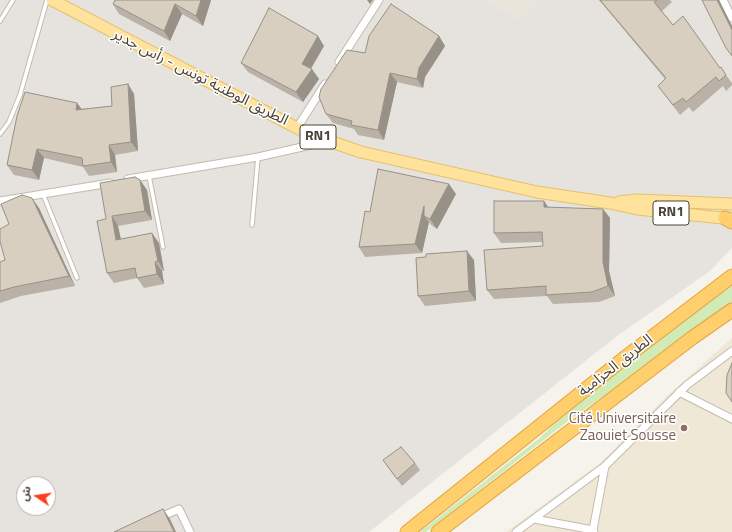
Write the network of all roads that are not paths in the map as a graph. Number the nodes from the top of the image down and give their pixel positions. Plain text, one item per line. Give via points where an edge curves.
1 (13, 0) edge
2 (47, 0) edge
3 (52, 0) edge
4 (379, 0) edge
5 (723, 0) edge
6 (732, 18) edge
7 (0, 21) edge
8 (297, 128) junction
9 (0, 134) edge
10 (320, 138) junction
11 (258, 157) junction
12 (149, 176) junction
13 (43, 194) junction
14 (0, 201) edge
15 (610, 203) junction
16 (732, 204) edge
17 (730, 220) edge
18 (252, 225) dead end
19 (163, 247) dead end
20 (732, 276) edge
21 (77, 278) dead end
22 (732, 310) edge
23 (732, 351) edge
24 (679, 392) junction
25 (732, 419) edge
26 (605, 466) junction
27 (534, 519) junction
28 (422, 520) junction
29 (149, 522) edge
30 (594, 531) edge
31 (190, 532) edge
32 (403, 532) edge
33 (407, 532) edge
34 (438, 532) edge
35 (516, 532) edge

1 - 7 lane
2 - 9 lane via 20,95 9,122
3 - 8 main road, الطريق الوطنية تونس - رأس جدير / RN1
4 - 8 street
5 - 6 street
8 - 10 main road, الطريق الوطنية تونس - رأس جدير / RN1
10 - 11 street via 311,145
10 - 15 main road, الطريق الوطنية تونس - رأس جدير / RN1 via 361,152 458,175 537,192
11 - 12 street
11 - 18 lane
12 - 13 street
12 - 19 lane
13 - 14 street
13 - 21 lane
15 - 16 main road, الطريق الوطنية تونس - رأس جدير / RN1 via 637,200
15 - 17 main road, الطريق الوطنية تونس - رأس جدير / RN1 via 637,209
20 - 28 highway, الطريق الحزامية
22 - 34 highway, الطريق الحزامية
23 - 24 street
24 - 25 street
24 - 26 street
26 - 27 street
26 - 30 street
27 - 30 street
27 - 35 street
28 - 32 highway
28 - 33 highway, الطريق الحزامية
29 - 31 street via 179,509

